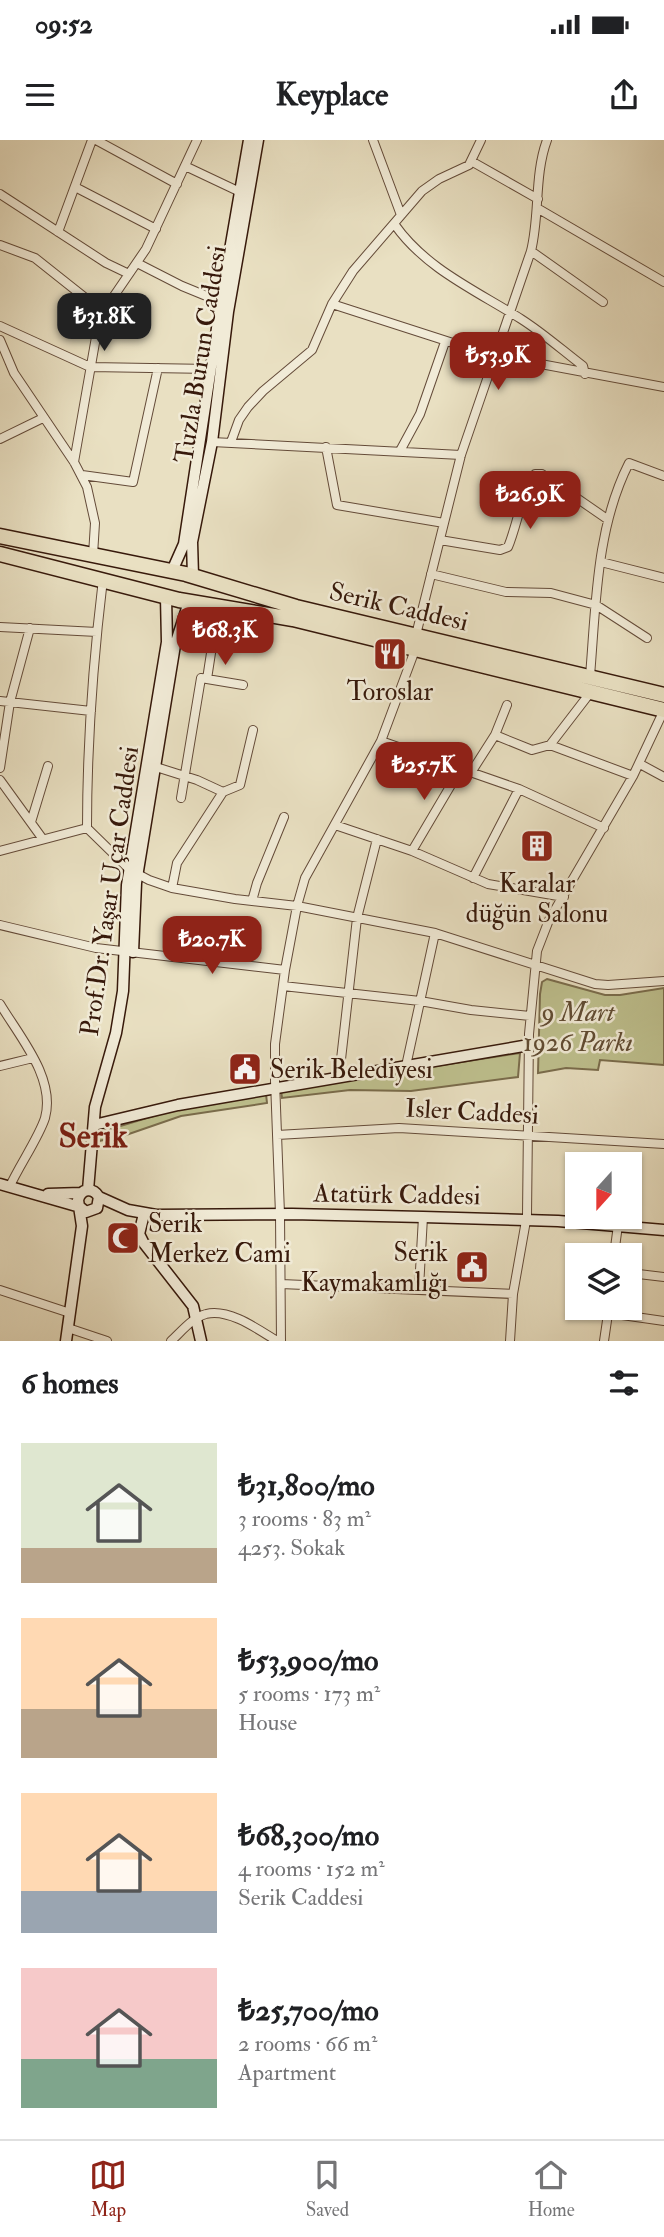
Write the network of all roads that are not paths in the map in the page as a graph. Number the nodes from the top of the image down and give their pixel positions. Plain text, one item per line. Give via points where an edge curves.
1 (94, 140) edge
2 (197, 140) edge
3 (249, 140) edge
4 (258, 140) edge
5 (373, 140) edge
6 (481, 140) edge
7 (547, 140) edge
8 (471, 162) junction
9 (185, 166) junction
10 (177, 184) junction
11 (75, 187) junction
12 (240, 192) junction
13 (0, 194) edge
14 (538, 203) junction
15 (401, 215) junction
16 (395, 225) junction
17 (156, 229) junction
18 (58, 232) junction
19 (0, 245) edge
20 (531, 251) junction
21 (137, 263) junction
22 (129, 274) junction
23 (664, 282) edge
24 (221, 302) junction
25 (603, 302) dead end
26 (332, 304) junction
27 (103, 312) junction
28 (509, 313) junction
29 (0, 326) edge
30 (0, 340) edge
31 (445, 342) junction
32 (496, 355) junction
33 (90, 367) junction
34 (158, 368) junction
35 (211, 369) junction
36 (585, 374) junction
37 (664, 387) edge
38 (43, 418) junction
39 (0, 439) edge
40 (212, 442) junction
41 (231, 442) junction
42 (326, 447) junction
43 (400, 451) junction
44 (461, 455) junction
45 (74, 462) junction
46 (82, 475) junction
47 (664, 476) edge
48 (607, 519) junction
49 (444, 523) junction
50 (0, 536) edge
51 (440, 540) junction
52 (0, 554) edge
53 (93, 555) junction
54 (601, 562) junction
55 (664, 568) edge
56 (172, 571) junction
57 (431, 574) junction
58 (193, 576) junction
59 (662, 578) edge
60 (103, 579) junction
61 (166, 597) junction
62 (189, 602) junction
63 (596, 605) junction
64 (0, 627) edge
65 (30, 628) junction
66 (97, 632) junction
67 (646, 638) dead end
68 (416, 642) junction
69 (211, 653) dead end
70 (590, 676) junction
71 (207, 679) junction
72 (243, 685) dead end
73 (590, 693) junction
74 (664, 695) edge
75 (0, 701) edge
76 (10, 702) junction
77 (507, 705) dead end
78 (664, 710) edge
79 (91, 711) junction
80 (253, 730) dead end
81 (495, 735) junction
82 (381, 741) junction
83 (551, 745) junction
84 (640, 764) junction
85 (48, 766) dead end
86 (156, 767) junction
87 (0, 768) edge
88 (461, 768) junction
89 (472, 771) junction
90 (185, 776) junction
91 (633, 776) junction
92 (664, 776) edge
93 (0, 780) edge
94 (519, 789) junction
95 (223, 792) junction
96 (181, 798) dead end
97 (284, 817) dead end
98 (30, 822) junction
99 (335, 825) junction
100 (87, 828) junction
101 (604, 828) junction
102 (42, 838) junction
103 (377, 839) junction
104 (0, 851) edge
105 (412, 851) junction
106 (134, 872) junction
107 (473, 878) junction
108 (172, 888) junction
109 (564, 897) junction
110 (252, 901) junction
111 (297, 906) junction
112 (357, 918) junction
113 (0, 925) edge
114 (435, 933) junction
115 (129, 952) junction
116 (536, 964) junction
117 (285, 970) junction
118 (664, 981) edge
119 (283, 986) junction
120 (349, 993) junction
121 (420, 1001) junction
122 (0, 1004) edge
123 (530, 1016) junction
124 (529, 1045) junction
125 (33, 1058) junction
126 (0, 1066) edge
127 (406, 1066) junction
128 (339, 1077) junction
129 (275, 1087) junction
130 (94, 1125) junction
131 (277, 1135) junction
132 (528, 1135) junction
133 (664, 1144) edge
134 (5, 1185) edge
135 (85, 1191) junction
136 (38, 1194) junction
137 (99, 1197) junction
138 (80, 1207) junction
139 (128, 1210) junction
140 (94, 1211) junction
141 (144, 1214) junction
142 (280, 1214) junction
143 (424, 1217) junction
144 (527, 1220) junction
145 (565, 1223) edge
146 (82, 1226) junction
147 (642, 1228) edge
148 (664, 1230) edge
149 (642, 1274) edge
150 (664, 1277) edge
151 (281, 1283) junction
152 (419, 1288) junction
153 (0, 1290) edge
154 (513, 1294) junction
155 (70, 1312) junction
156 (642, 1317) edge
157 (607, 1320) edge
158 (664, 1321) edge
159 (68, 1328) junction
160 (199, 1330) edge
161 (66, 1341) edge
162 (107, 1341) edge
163 (172, 1341) edge
164 (207, 1341) edge
165 (279, 1341) edge
166 (510, 1341) edge
167 (604, 1341) edge

1 - 10 street
1 - 11 street
2 - 9 street
3 - 12 main road, Tuzla Burun Caddesi
4 - 40 main road, Tuzla Burun Caddesi
5 - 15 street
6 - 8 street
7 - 14 street
8 - 14 street
8 - 15 street via 430,184
9 - 10 street
9 - 12 street
10 - 17 street
11 - 17 street
11 - 18 street
12 - 24 main road, Tuzla Burun Caddesi
13 - 18 street
14 - 20 street
14 - 23 street
15 - 16 street
16 - 26 street via 353,271
16 - 28 street via 419,253
17 - 21 street
18 - 22 street
19 - 27 street via 35,258
20 - 25 street
20 - 28 street
21 - 22 street
21 - 24 street
22 - 27 street
24 - 35 main road, Tuzla Burun Caddesi
26 - 31 street
26 - 41 street via 312,350 248,407
27 - 33 street
28 - 32 street
28 - 36 street via 583,366
29 - 33 street
30 - 38 street
31 - 32 street
31 - 43 street via 420,414
32 - 36 street
32 - 44 street
33 - 34 street
33 - 45 street
34 - 35 street
34 - 46 street via 133,482
35 - 56 main road, Tuzla Burun Caddesi via 184,544
36 - 37 street
38 - 39 street
38 - 45 street
40 - 41 street
40 - 58 main road, Tuzla Burun Caddesi via 192,542
41 - 42 street
42 - 43 street
42 - 49 street via 337,505
43 - 44 street
44 - 49 street
45 - 46 street
46 - 53 street via 94,512
47 - 48 street via 629,464
48 - 51 street via 542,474 535,474 508,547 500,550
48 - 54 street
49 - 51 street
50 - 53 highway, Serik Caddesi
51 - 57 street
52 - 60 highway, Serik Caddesi
53 - 56 highway, Serik Caddesi
54 - 59 street
54 - 63 street
55 - 59 street
56 - 58 highway, Serik Caddesi
56 - 61 highway via 166,580
57 - 63 street via 506,592 551,593
57 - 68 street
58 - 62 highway via 195,588
58 - 68 highway, Serik Caddesi
60 - 61 highway, Serik Caddesi
60 - 66 street
61 - 62 highway, Serik Caddesi
61 - 106 main road, Prof.Dr. Yaşar Uçar Caddesi via 167,642
62 - 68 highway, Serik Caddesi
62 - 86 main road via 175,645
63 - 67 street
63 - 70 street
64 - 65 street
65 - 66 street
65 - 76 street
66 - 79 street
68 - 70 highway, Serik Caddesi
68 - 73 highway, Serik Caddesi
68 - 82 street
69 - 71 street
70 - 74 highway, Serik Caddesi
71 - 72 street
71 - 90 street via 201,678
73 - 78 highway, Serik Caddesi
73 - 83 street
75 - 76 street
76 - 79 street
76 - 87 street
77 - 81 street
78 - 84 street
79 - 100 street
80 - 95 street via 240,785
81 - 83 street via 532,750
81 - 89 street
82 - 88 street
82 - 99 street
83 - 91 street
84 - 91 street
84 - 92 street
85 - 98 street
86 - 90 street
86 - 106 main road
88 - 89 street
88 - 105 street
89 - 94 street
90 - 95 street
90 - 96 street
91 - 101 street
93 - 98 street
94 - 101 street
94 - 107 street
95 - 108 street via 177,863
97 - 110 street
98 - 102 street
99 - 103 street
99 - 111 street via 305,878
100 - 102 street
100 - 106 street
101 - 109 street
102 - 104 street
103 - 105 street
103 - 112 street
105 - 107 street
106 - 108 street
106 - 115 main road, Prof.Dr. Yaşar Uçar Caddesi
107 - 109 street
108 - 110 street
109 - 116 street via 537,951
110 - 111 street
111 - 112 street
111 - 117 street
112 - 114 street
112 - 120 street
113 - 115 street
114 - 116 street
114 - 121 street
115 - 117 street
115 - 130 main road, Prof.Dr. Yaşar Uçar Caddesi
116 - 118 street via 595,984
116 - 123 street
117 - 119 street
119 - 120 street
119 - 129 street
120 - 121 street
120 - 128 street
121 - 123 street
121 - 127 street
122 - 125 street
123 - 124 street
124 - 127 main road
124 - 132 street
125 - 126 street
125 - 134 street via 45,1083 45,1117
127 - 128 main road
128 - 129 main road
129 - 130 main road
129 - 131 street
130 - 135 main road, Prof.Dr. Yaşar Uçar Caddesi
131 - 132 street, Isler Caddesi via 400,1128
131 - 142 street
132 - 133 street, Isler Caddesi
132 - 144 street
134 - 136 main road
135 - 136 main road
135 - 137 main road via 95,1191
135 - 138 main road via 78,1200
136 - 138 main road
137 - 139 main road, Atatürk Caddesi
137 - 140 main road
138 - 140 main road
138 - 146 main road
139 - 140 main road, Atatürk Caddesi
139 - 141 main road, Atatürk Caddesi
140 - 146 main road
141 - 142 main road, Atatürk Caddesi
141 - 160 main road via 139,1234 193,1306
142 - 143 main road, Atatürk Caddesi
142 - 151 street
143 - 144 main road, Atatürk Caddesi
143 - 152 street
144 - 145 main road, Atatürk Caddesi
144 - 154 street
146 - 155 main road
147 - 148 main road, Atatürk Caddesi
149 - 150 street
151 - 152 street
151 - 165 street
152 - 154 street
153 - 155 street
154 - 166 street
155 - 159 main road
156 - 158 street
157 - 167 street
159 - 161 main road
159 - 162 street
160 - 163 street
160 - 164 main road
160 - 165 street via 207,1314 218,1313

